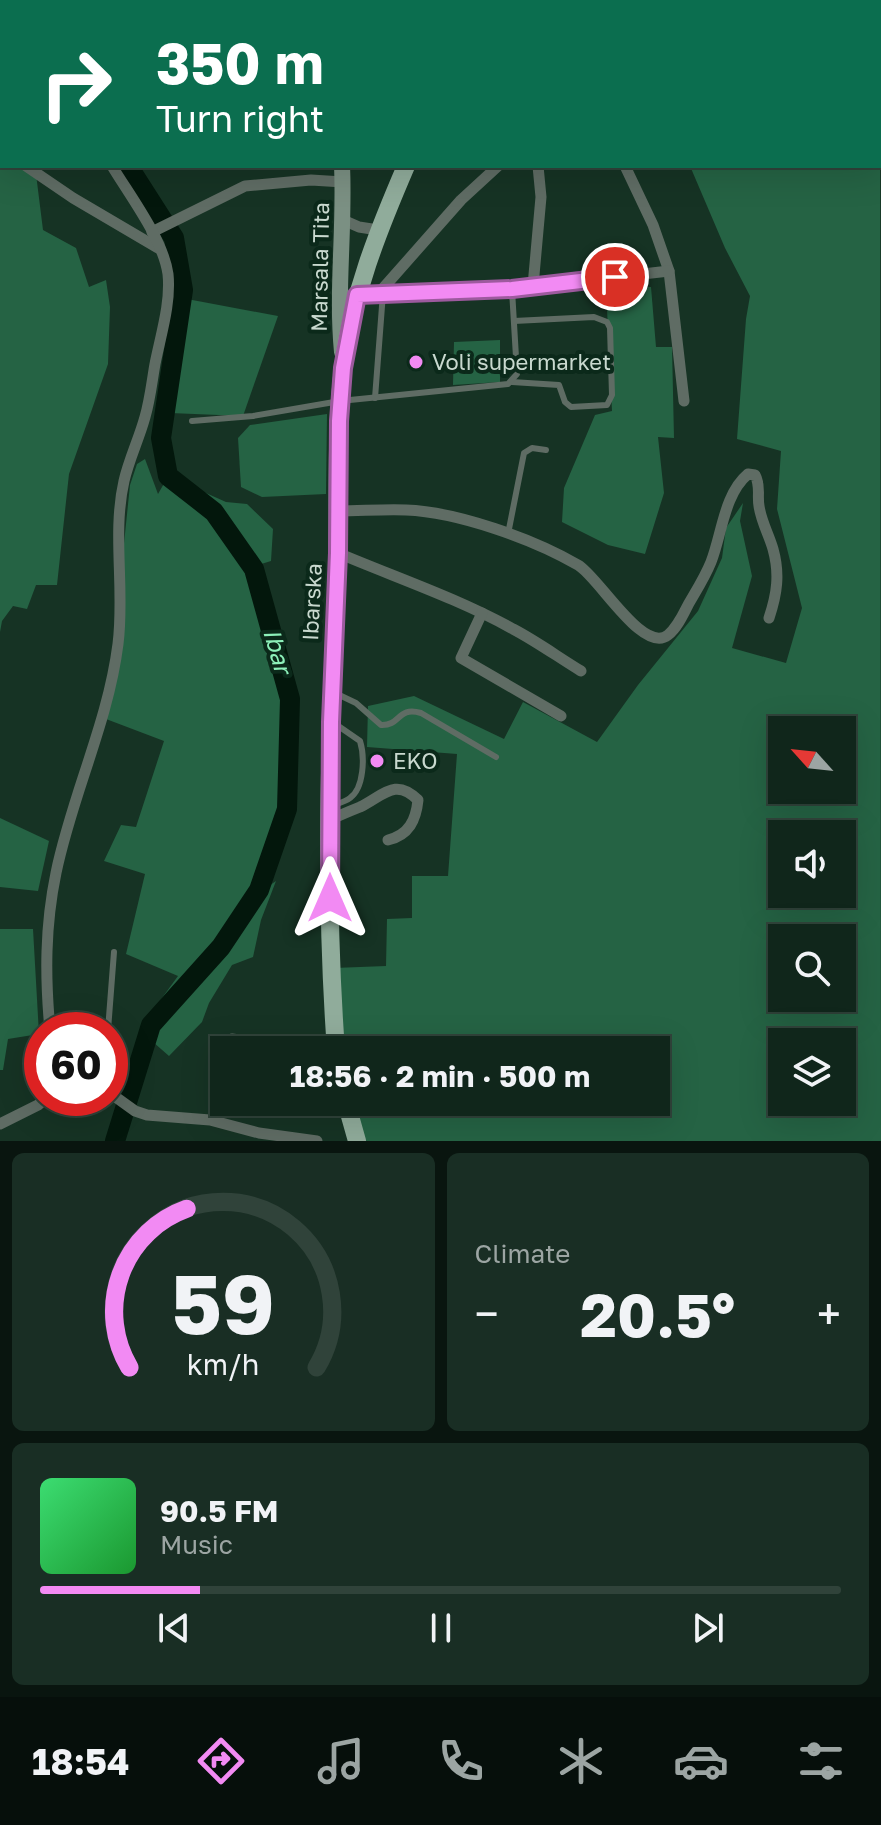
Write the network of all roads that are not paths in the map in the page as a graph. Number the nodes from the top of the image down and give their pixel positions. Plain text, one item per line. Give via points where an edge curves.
1 (29, 168) edge
2 (113, 168) edge
3 (405, 168) edge
4 (496, 168) edge
5 (538, 168) edge
6 (626, 168) edge
7 (343, 174) edge
8 (343, 220) junction
9 (157, 230) junction
10 (378, 230) junction
11 (159, 248) junction
12 (669, 271) junction
13 (533, 286) junction
14 (512, 289) junction
15 (349, 293) junction
16 (380, 294) junction
17 (514, 321) junction
18 (512, 382) junction
19 (375, 398) junction
20 (340, 401) junction
21 (684, 401) dead end
22 (192, 421) dead end
23 (546, 450) dead end
24 (339, 511) junction
25 (508, 534) junction
26 (338, 553) junction
27 (482, 613) junction
28 (769, 618) dead end
29 (581, 671) dead end
30 (332, 692) junction
31 (561, 716) dead end
32 (331, 722) junction
33 (496, 757) dead end
34 (330, 813) junction
35 (388, 840) dead end
36 (114, 952) dead end
37 (49, 1012) edge
38 (109, 1012) edge
39 (335, 1036) edge
40 (128, 1106) edge
41 (24, 1112) edge
42 (350, 1116) edge
43 (0, 1124) edge
44 (317, 1141) edge
45 (357, 1141) edge

1 - 11 street
2 - 9 street
3 - 10 main road, Ibarska
4 - 16 street via 452,209
5 - 13 street via 541,197
6 - 12 street
7 - 8 street, Marsala Tita
7 - 9 street via 245,186
8 - 10 street
8 - 15 street, Marsala Tita
9 - 11 street
10 - 15 main road, Ibarska
11 - 37 street via 168,273 168,300 145,416 124,480 118,525 118,642 109,694 57,870 48,919
12 - 13 street
12 - 21 street
13 - 14 street
14 - 16 street
14 - 17 lane
15 - 16 street
15 - 20 main road, Ibarska
16 - 19 lane
17 - 18 lane via 517,374
17 - 18 lane via 594,317 607,322 612,395 607,405 571,407 559,385
18 - 19 lane
19 - 20 lane
20 - 22 lane
20 - 24 main road, Ibarska
23 - 25 lane via 524,453
24 - 25 street via 434,513
24 - 26 main road, Ibarska
25 - 28 street via 580,566 622,615 640,630 662,638 677,624 710,564 742,479 755,475 778,573
26 - 27 street
26 - 30 main road, Ibarska
27 - 29 street
27 - 31 street via 461,658
30 - 32 main road, Ibarska
30 - 33 lane via 356,703 381,725 395,722 404,711 421,713
32 - 34 main road, Ibarska
32 - 34 lane via 360,741 362,756 360,784
34 - 35 street via 362,806 387,791 409,791 418,800 417,814 400,837
34 - 39 main road, Ibarska
36 - 38 lane
40 - 44 street via 162,1118 210,1120
41 - 43 street
42 - 45 main road

